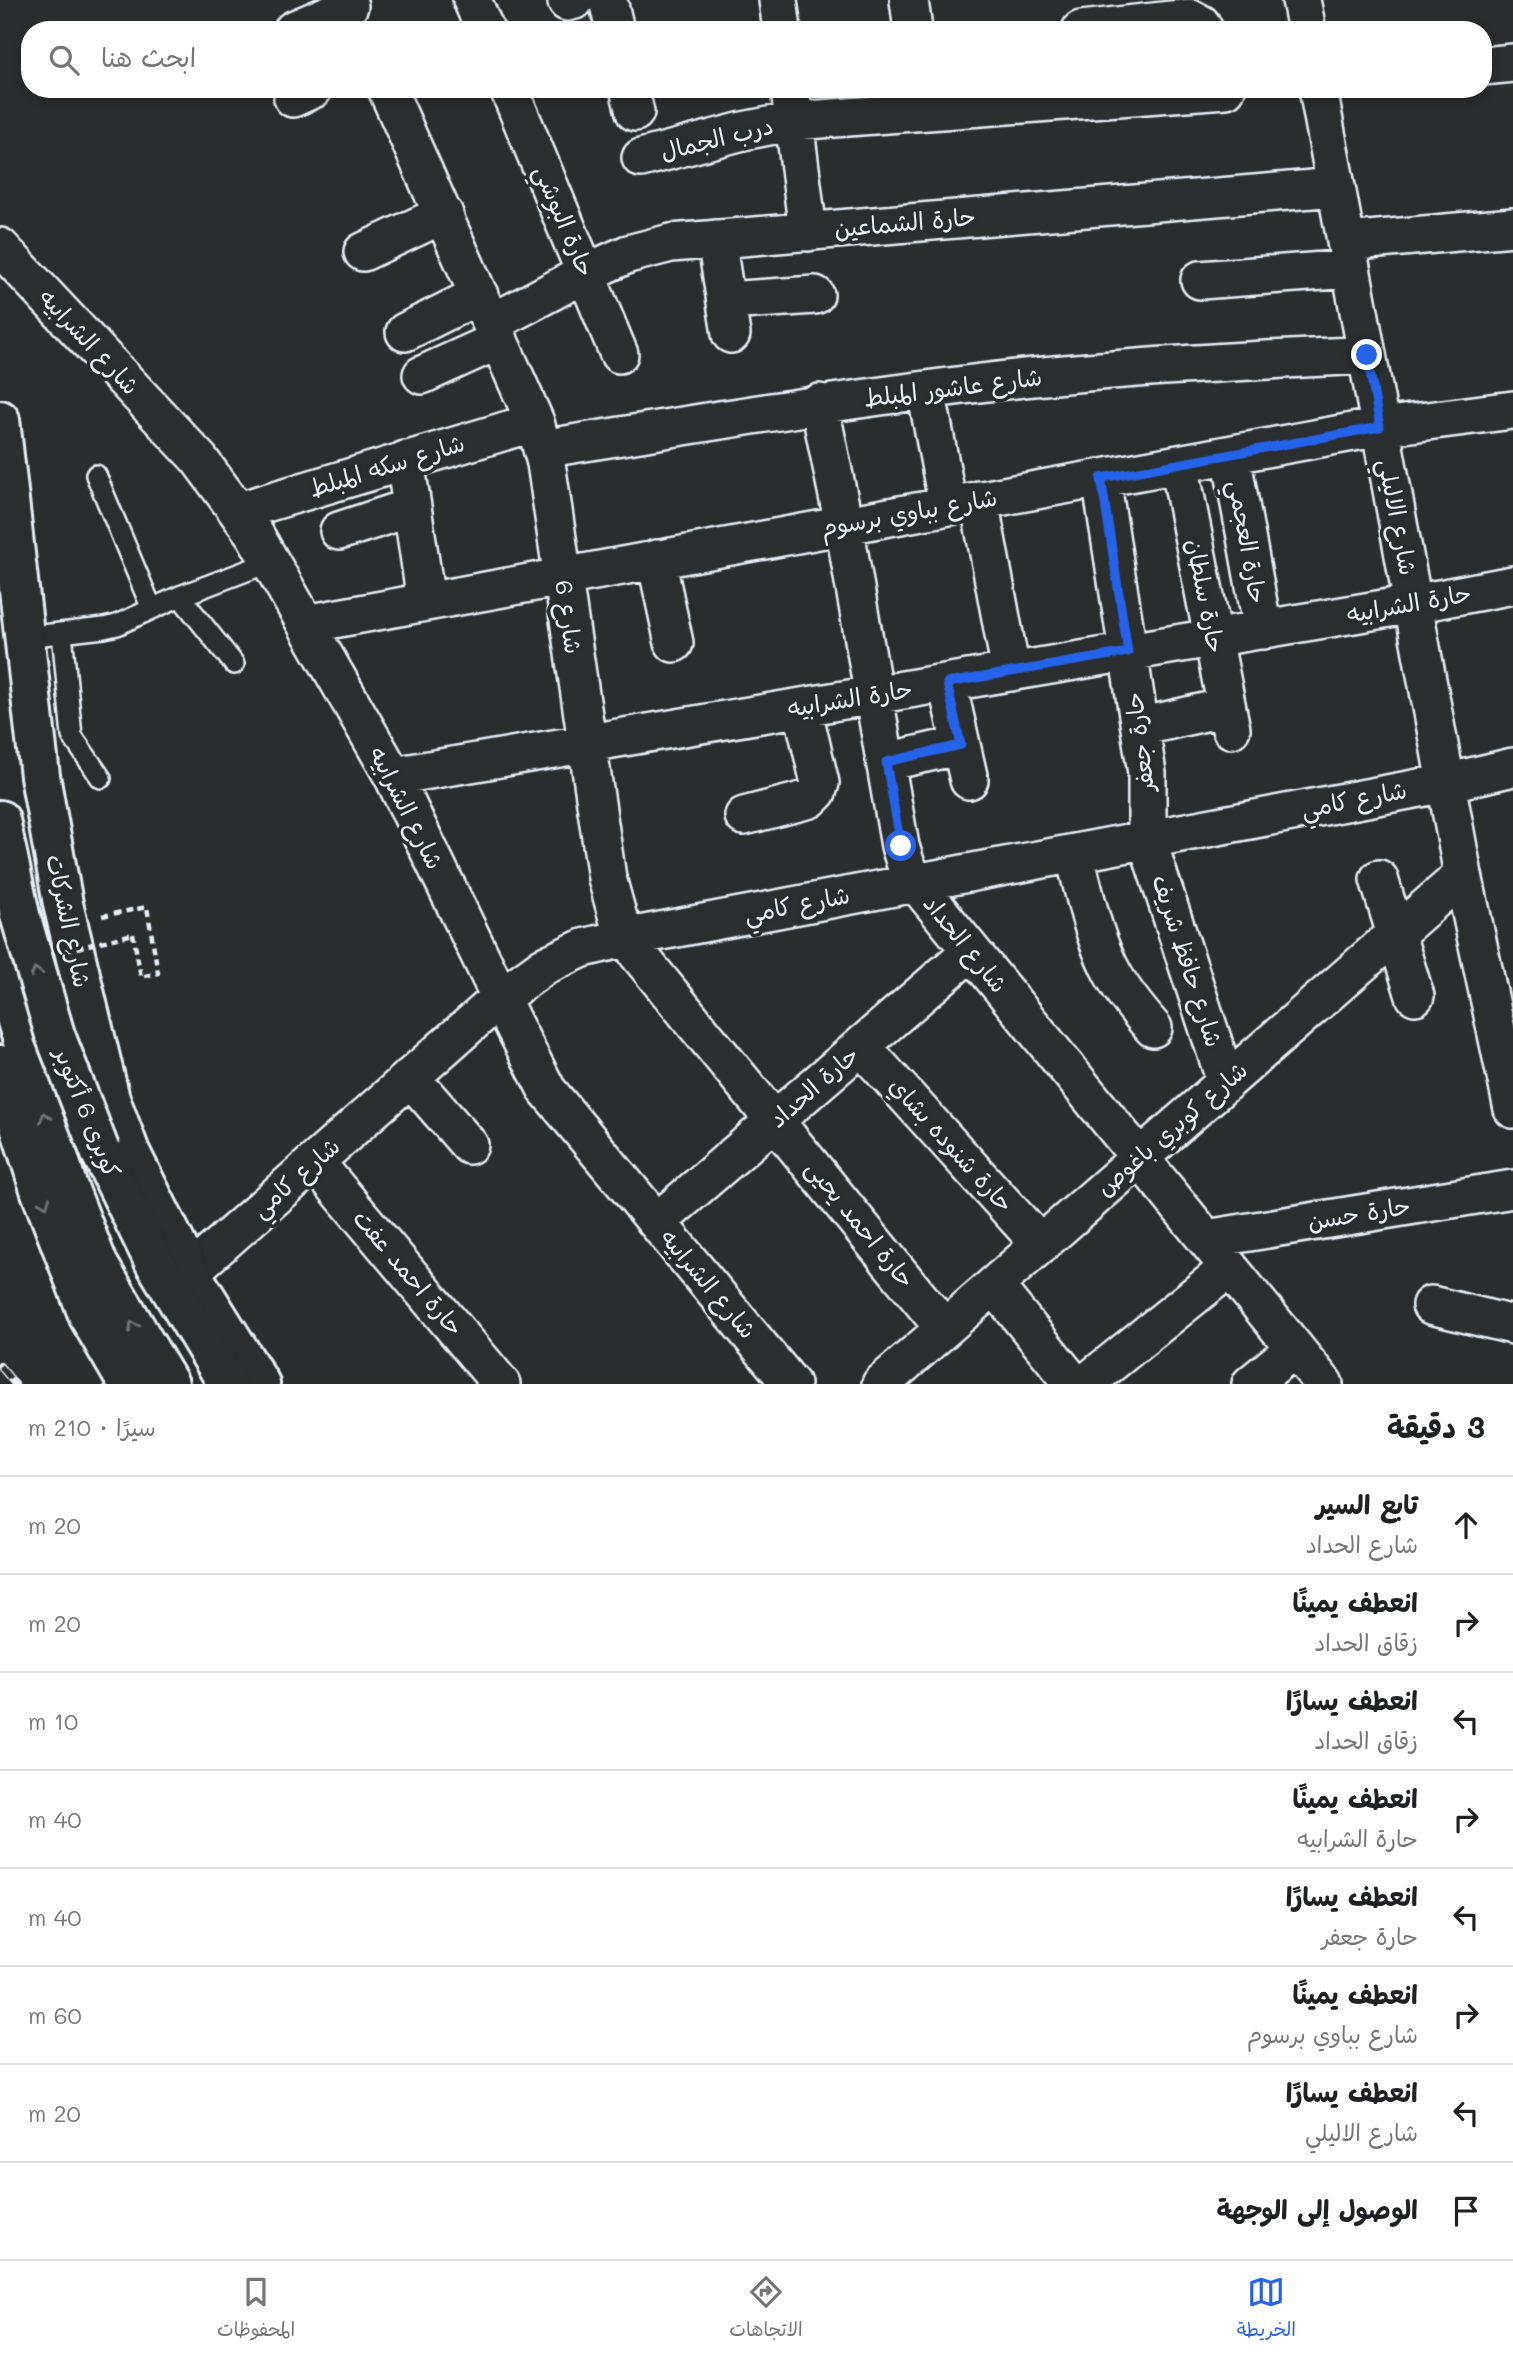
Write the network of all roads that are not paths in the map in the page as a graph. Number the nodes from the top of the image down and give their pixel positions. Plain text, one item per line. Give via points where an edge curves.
1 (472, 0) edge
2 (608, 0) edge
3 (778, 0) edge
4 (909, 0) edge
5 (1301, 0) edge
6 (352, 12) edge
7 (322, 21) edge
8 (481, 21) edge
9 (613, 21) edge
10 (781, 21) edge
11 (912, 21) edge
12 (1163, 21) edge
13 (1195, 21) edge
14 (1305, 21) edge
15 (1513, 63) edge
16 (1492, 65) edge
17 (391, 98) edge
18 (513, 98) edge
19 (955, 98) edge
20 (1320, 98) edge
21 (922, 99) edge
22 (792, 105) edge
23 (641, 158) dead end
24 (1336, 187) junction
25 (444, 214) junction
26 (1513, 227) edge
27 (808, 232) junction
28 (716, 239) junction
29 (0, 247) edge
30 (363, 252) dead end
31 (1349, 256) junction
32 (586, 273) junction
33 (1200, 280) dead end
34 (815, 295) dead end
35 (490, 319) junction
36 (405, 332) dead end
37 (619, 354) dead end
38 (1367, 355) junction
39 (422, 375) dead end
40 (926, 390) junction
41 (819, 403) junction
42 (1513, 410) edge
43 (0, 420) edge
44 (1380, 427) junction
45 (538, 435) junction
46 (1231, 454) junction
47 (405, 460) junction
48 (1179, 464) junction
49 (96, 475) dead end
50 (1101, 478) junction
51 (963, 503) junction
52 (412, 507) junction
53 (239, 512) junction
54 (844, 525) junction
55 (339, 531) dead end
56 (656, 559) junction
57 (270, 562) junction
58 (562, 576) junction
59 (1513, 585) edge
60 (180, 596) junction
61 (426, 601) junction
62 (1413, 604) junction
63 (152, 609) junction
64 (306, 624) junction
65 (1263, 630) junction
66 (62, 633) junction
67 (1213, 638) junction
68 (674, 643) dead end
69 (12, 648) edge
70 (1128, 652) junction
71 (234, 664) dead end
72 (1011, 672) junction
73 (947, 683) junction
74 (874, 695) junction
75 (802, 707) junction
76 (1140, 727) junction
77 (587, 744) junction
78 (961, 745) junction
79 (886, 762) junction
80 (1513, 767) edge
81 (393, 776) junction
82 (101, 778) dead end
83 (969, 780) dead end
84 (1446, 783) junction
85 (744, 816) dead end
86 (0, 820) edge
87 (1147, 840) junction
88 (1074, 853) junction
89 (1463, 874) junction
90 (1379, 879) dead end
91 (916, 883) junction
92 (1396, 933) junction
93 (629, 937) junction
94 (0, 947) edge
95 (971, 951) junction
96 (1415, 996) dead end
97 (500, 998) junction
98 (1153, 1028) dead end
99 (861, 1046) junction
100 (0, 1065) edge
101 (410, 1077) junction
102 (1226, 1082) junction
103 (1513, 1109) edge
104 (775, 1121) junction
105 (469, 1145) dead end
106 (1139, 1158) junction
107 (314, 1162) junction
108 (1513, 1189) edge
109 (657, 1222) junction
110 (1206, 1239) junction
111 (1040, 1244) junction
112 (1229, 1268) junction
113 (190, 1272) junction
114 (994, 1285) junction
115 (1432, 1304) dead end
116 (1513, 1325) edge
117 (944, 1328) junction
118 (1295, 1348) junction
119 (128, 1384) edge
120 (169, 1384) edge
121 (228, 1384) edge
122 (245, 1384) edge
123 (260, 1384) edge
124 (501, 1384) edge
125 (791, 1384) edge
126 (881, 1384) edge
127 (1074, 1384) edge
128 (1085, 1384) edge
129 (1251, 1384) edge
130 (1324, 1384) edge

1 - 8 street
2 - 9 street
3 - 10 street
4 - 11 street
5 - 14 street
6 - 7 street
12 - 13 street
15 - 16 street
17 - 25 street, شارع 6
18 - 32 street, حارة البوشي
19 - 21 street, درب الجمال
20 - 24 street, شارع الاليلي
21 - 22 street, درب الجمال
22 - 23 street, درب الجمال via 743,131
22 - 27 street
24 - 27 street, حارة الشماعين
24 - 31 street, شارع الاليلي
25 - 30 street
25 - 35 street, شارع 6
26 - 31 street
27 - 28 street, حارة الشماعين
28 - 32 street, حارة الشماعين via 671,243 628,254
28 - 34 street via 729,318
29 - 53 street, شارع الشرابيه via 199,459
31 - 33 street
31 - 38 street, شارع الاليلي
32 - 35 street, حارة الشماعين
32 - 37 street, حارة البوشي
35 - 36 street
35 - 39 street, حارة الشماعين
35 - 45 street, شارع 6
38 - 40 street, شارع عاشور المبلط via 1184,365
38 - 44 street, شارع الاليلي
40 - 41 street, شارع عاشور المبلط
40 - 51 street
41 - 45 street, شارع عاشور المبلط
41 - 54 street, شارع الحداد
42 - 44 street, شارع بباوي برسوم
43 - 69 main road, شارع الشركات
44 - 46 street, شارع بباوي برسوم
44 - 62 street, شارع الاليلي
45 - 47 street, شارع سكه المبلط
45 - 58 street, شارع 6
46 - 48 street, شارع بباوي برسوم
46 - 65 street, حارة العجمي
47 - 52 street
47 - 53 street, شارع سكه المبلط
48 - 50 street, شارع بباوي برسوم
48 - 67 street, حارة سلطان
49 - 63 lane
50 - 51 street, شارع بباوي برسوم
50 - 70 street, حارة جعفر
51 - 54 street, شارع بباوي برسوم
51 - 72 street
52 - 55 street
52 - 61 street
53 - 57 street, شارع الشرابيه
54 - 56 street, شارع بباوي برسوم
54 - 74 street, شارع الحداد
56 - 58 street, شارع بباوي برسوم
56 - 68 street
57 - 60 lane
57 - 64 street, شارع الشرابيه
58 - 61 street, شارع بباوي برسوم
58 - 77 street, شارع 6
59 - 62 street, حارة الشرابيه
60 - 63 lane
60 - 71 lane
61 - 64 street, شارع بباوي برسوم
62 - 65 street, حارة الشرابيه
62 - 84 street, شارع الاليلي
63 - 66 lane via 104,628
64 - 81 street, شارع الشرابيه
65 - 67 street, حارة الشرابيه
66 - 69 lane
66 - 82 lane via 72,736
67 - 70 street, حارة الشرابيه
67 - 76 street, حارة سلطان via 1228,718
69 - 113 main road, شارع الشركات via 67,923 110,1099 130,1152
69 - 122 main road, شارع الشركات via 77,1032 113,1147 166,1256
70 - 72 street, حارة الشرابيه
70 - 76 street, حارة جعفر
72 - 73 street, حارة الشرابيه
73 - 74 street, حارة الشرابيه
73 - 78 street
74 - 75 street, حارة الشرابيه
74 - 79 street, شارع الحداد
75 - 77 street, حارة الشرابيه
75 - 85 street via 820,783 817,792 810,799
76 - 87 street, حارة جعفر via 1147,773
77 - 81 street, حارة الشرابيه
77 - 93 street, شارع 6 via 607,878 618,918
78 - 79 street
78 - 83 street
79 - 91 street, شارع الحداد via 901,846
80 - 84 street, شارع كامي
81 - 97 street, شارع الشرابيه
84 - 87 street, شارع كامي
84 - 89 street, شارع الاليلي
121 -> 86 main road, كوبرى 6 أكتوبر, bridge via 155,1263 100,1152 55,1035 20,915
87 - 88 street, شارع كامي
87 - 102 street, شارع حافظ شريف
88 - 91 street, شارع كامي
88 - 98 street via 1113,975
89 - 92 street, شارع كوبري باغوص
89 - 103 street, شارع الاليلي
90 - 92 street
91 - 93 street, شارع كامي
91 - 95 street, شارع الحداد
92 - 96 street
92 - 102 street, شارع كوبري باغوص
93 - 97 street, شارع كامي via 583,948 544,966
93 - 104 street, شارع 6 via 638,954
120 -> 94 main road via 98,1264 67,1185 16,1018
95 - 99 street, حارة الحداد
95 - 106 street, شارع الحداد
97 - 101 street, شارع كامي
97 - 109 street, شارع الشرابيه via 547,1090
99 - 104 street, حارة الحداد
99 - 111 street, حارة شنوده بشاي
100 -> 119 main road via 41,1192 89,1317
101 - 105 street
101 - 107 street, شارع كامي
102 - 106 street, شارع كوبري باغوص
104 - 109 street, حارة الحداد
104 - 117 street, حارة احمد يحيى
106 - 110 street, شارع الحداد
106 - 111 street, شارع كوبري باغوص
107 - 113 street, شارع كامي
107 - 124 street, حارة احمد عفت
108 - 110 street, حارة حسن
109 - 125 street, شارع الشرابيه
110 - 112 street, شارع الحداد
111 - 114 street, شارع كوبري باغوص
112 - 118 street, شارع الحداد
112 - 128 street
113 - 123 main road, شارع الشركات
114 - 117 street, شارع كوبري باغوص
114 - 127 street
115 - 116 street
117 - 126 street, شارع كوبري باغوص
118 - 129 street
118 - 130 street, شارع الحداد

